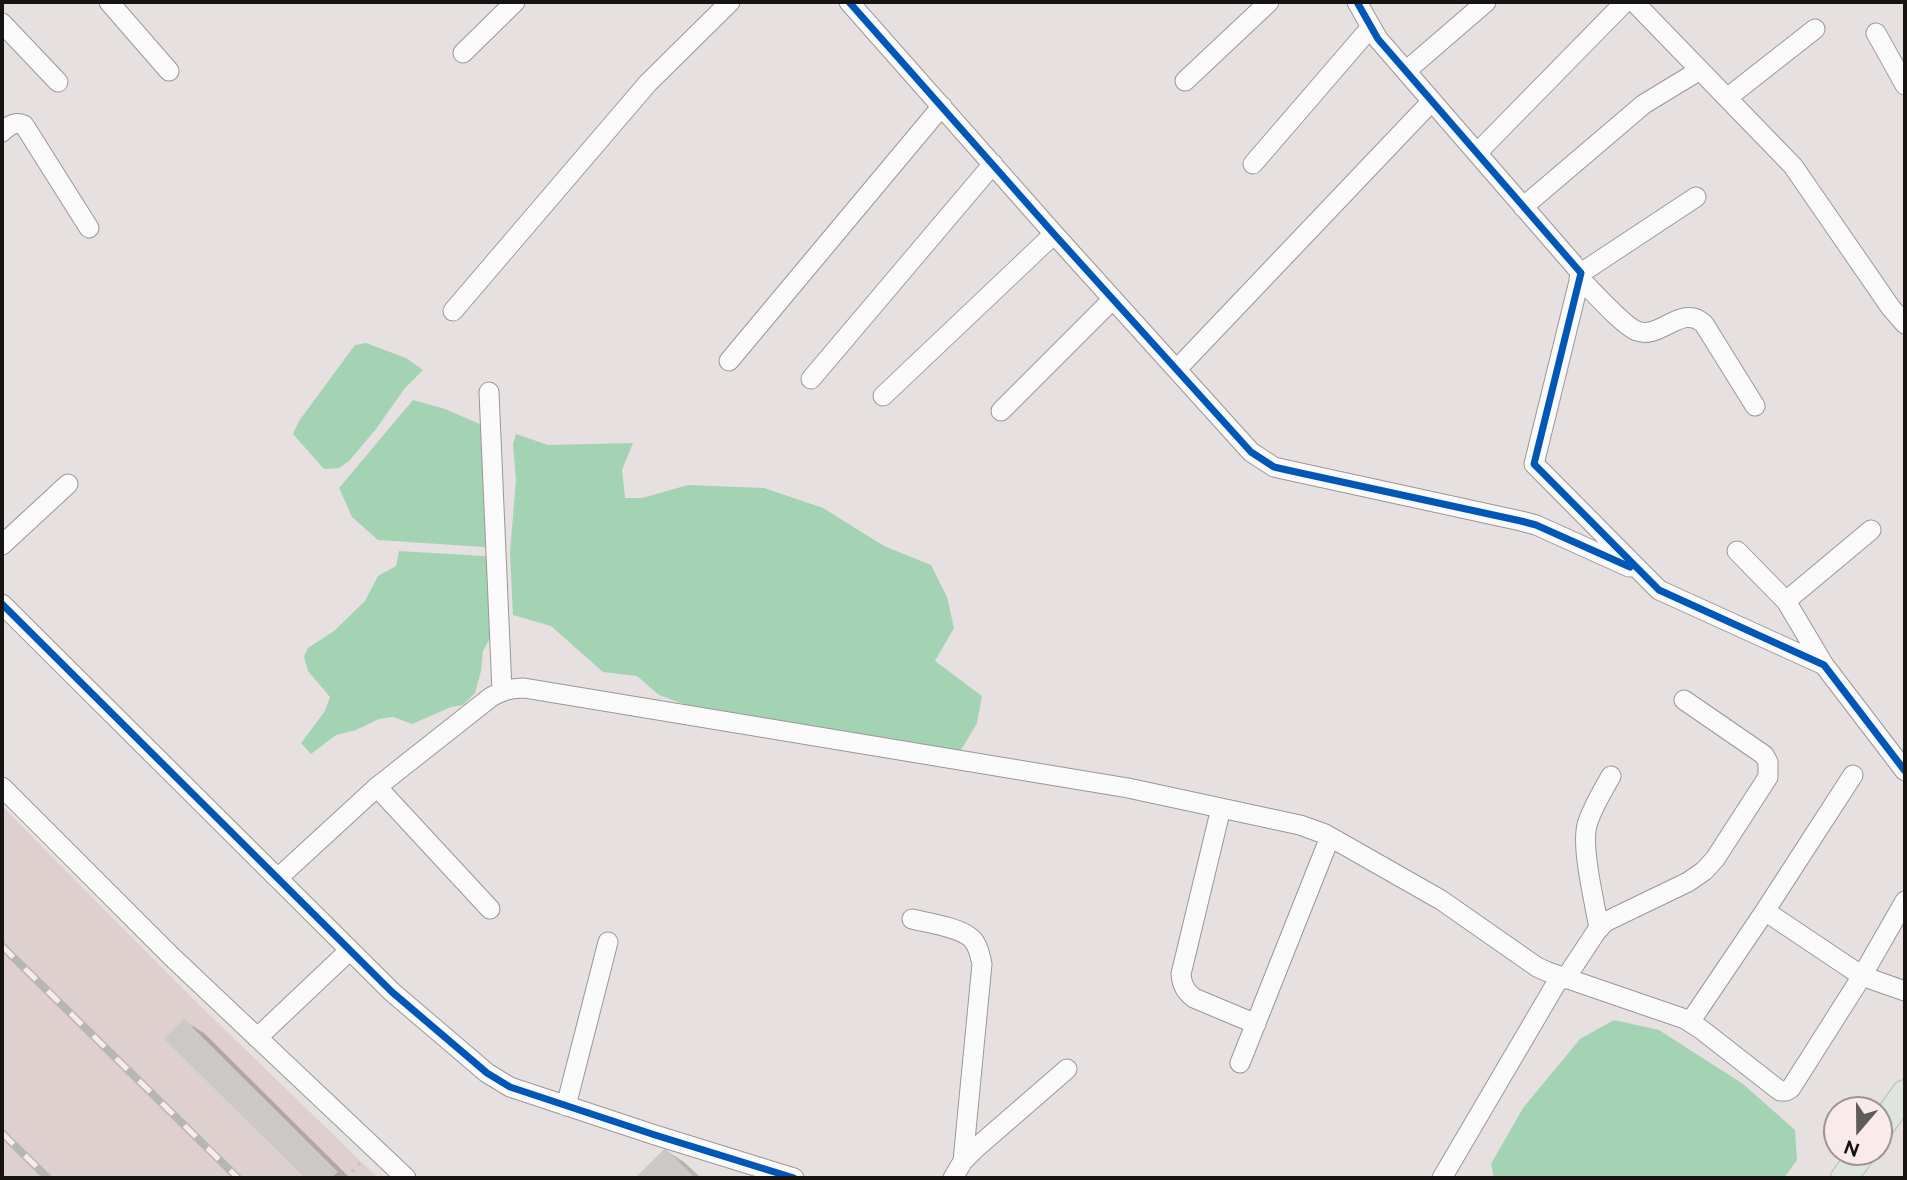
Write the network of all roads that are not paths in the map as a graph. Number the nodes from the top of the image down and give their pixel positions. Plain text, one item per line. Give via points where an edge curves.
1 (109, 2) edge
2 (515, 2) edge
3 (730, 2) edge
4 (849, 2) edge
5 (1269, 2) edge
6 (1357, 2) edge
7 (1486, 2) edge
8 (1625, 2) edge
9 (1634, 2) edge
10 (2, 23) edge
11 (1371, 27) junction
12 (1815, 29) dead end
13 (1876, 33) dead end
14 (463, 53) dead end
15 (1700, 70) junction
16 (169, 71) dead end
17 (1406, 71) junction
18 (1185, 81) dead end
19 (58, 82) dead end
20 (1905, 85) edge
21 (1727, 98) junction
22 (1432, 102) junction
23 (942, 106) junction
24 (2, 132) edge
25 (1477, 153) junction
26 (993, 164) junction
27 (1253, 164) dead end
28 (1696, 197) dead end
29 (1523, 207) junction
30 (89, 228) dead end
31 (1054, 234) junction
32 (1580, 276) junction
33 (1113, 299) junction
34 (453, 311) dead end
35 (1905, 324) edge
36 (729, 361) dead end
37 (1177, 369) junction
38 (811, 379) dead end
39 (489, 392) dead end
40 (883, 396) dead end
41 (1755, 406) dead end
42 (1001, 411) dead end
43 (68, 484) dead end
44 (1871, 530) dead end
45 (2, 545) edge
46 (1737, 551) dead end
47 (1640, 571) junction
48 (1786, 601) junction
49 (2, 604) edge
50 (1824, 665) junction
51 (502, 691) junction
52 (1684, 700) dead end
53 (1905, 771) edge
54 (1853, 775) dead end
55 (1611, 776) dead end
56 (2, 787) edge
57 (377, 787) junction
58 (1222, 808) junction
59 (1330, 837) junction
60 (278, 878) junction
61 (1905, 901) edge
62 (489, 909) dead end
63 (1765, 911) junction
64 (912, 919) dead end
65 (1599, 929) junction
66 (608, 942) dead end
67 (350, 950) junction
68 (1862, 976) junction
69 (1562, 978) junction
70 (1905, 991) edge
71 (1690, 1022) junction
72 (1256, 1024) junction
73 (257, 1038) junction
74 (1240, 1063) dead end
75 (1067, 1069) dead end
76 (1905, 1093) edge
77 (566, 1105) junction
78 (1893, 1110) edge
79 (963, 1161) junction
80 (405, 1178) edge
81 (794, 1178) edge
82 (953, 1178) edge
83 (1442, 1178) edge

1 - 16 street
2 - 14 street
3 - 34 street via 648,83
4 - 23 street
5 - 18 street
6 - 11 street
7 - 17 street
8 - 25 street
9 - 15 street
10 - 19 street
11 - 17 street
11 - 27 street
12 - 21 street
13 - 20 street
15 - 21 street
15 - 29 street via 1644,104
17 - 22 street
21 - 35 street via 1793,166
22 - 25 street
22 - 37 street
23 - 26 street
23 - 36 street
24 - 30 street via 18,122 24,125
25 - 29 street
26 - 31 street
26 - 38 street
28 - 32 street
29 - 32 street
31 - 33 street
31 - 40 street
32 - 41 street via 1628,326 1641,332 1686,317 1698,319
32 - 47 street via 1534,464
33 - 37 street
33 - 42 street
37 - 47 street via 1251,452 1274,467 1536,525
39 - 51 street
43 - 45 street
44 - 48 street
46 - 48 street
47 - 50 street via 1658,590
48 - 50 street
49 - 60 street
50 - 53 street
51 - 57 street
51 - 58 street via 524,688 642,707 1128,788
52 - 65 street via 1764,755 1768,777 1704,871
54 - 63 street
55 - 65 street via 1586,828
56 - 73 street
57 - 60 street
57 - 62 street
58 - 59 street via 1300,825
58 - 72 street via 1182,982 1194,998
59 - 69 street via 1441,900 1537,967
59 - 72 street
60 - 67 street
61 - 68 street
63 - 68 street
63 - 71 street
64 - 79 street via 958,930 971,938 982,964
65 - 69 street
66 - 77 street
67 - 73 street
67 - 77 street via 486,1073 510,1087
68 - 70 street
68 - 71 street via 1786,1091 1775,1088
69 - 71 street
69 - 83 street
72 - 74 street
73 - 80 street
75 - 79 street
76 - 78 highway
77 - 81 street
79 - 82 street

